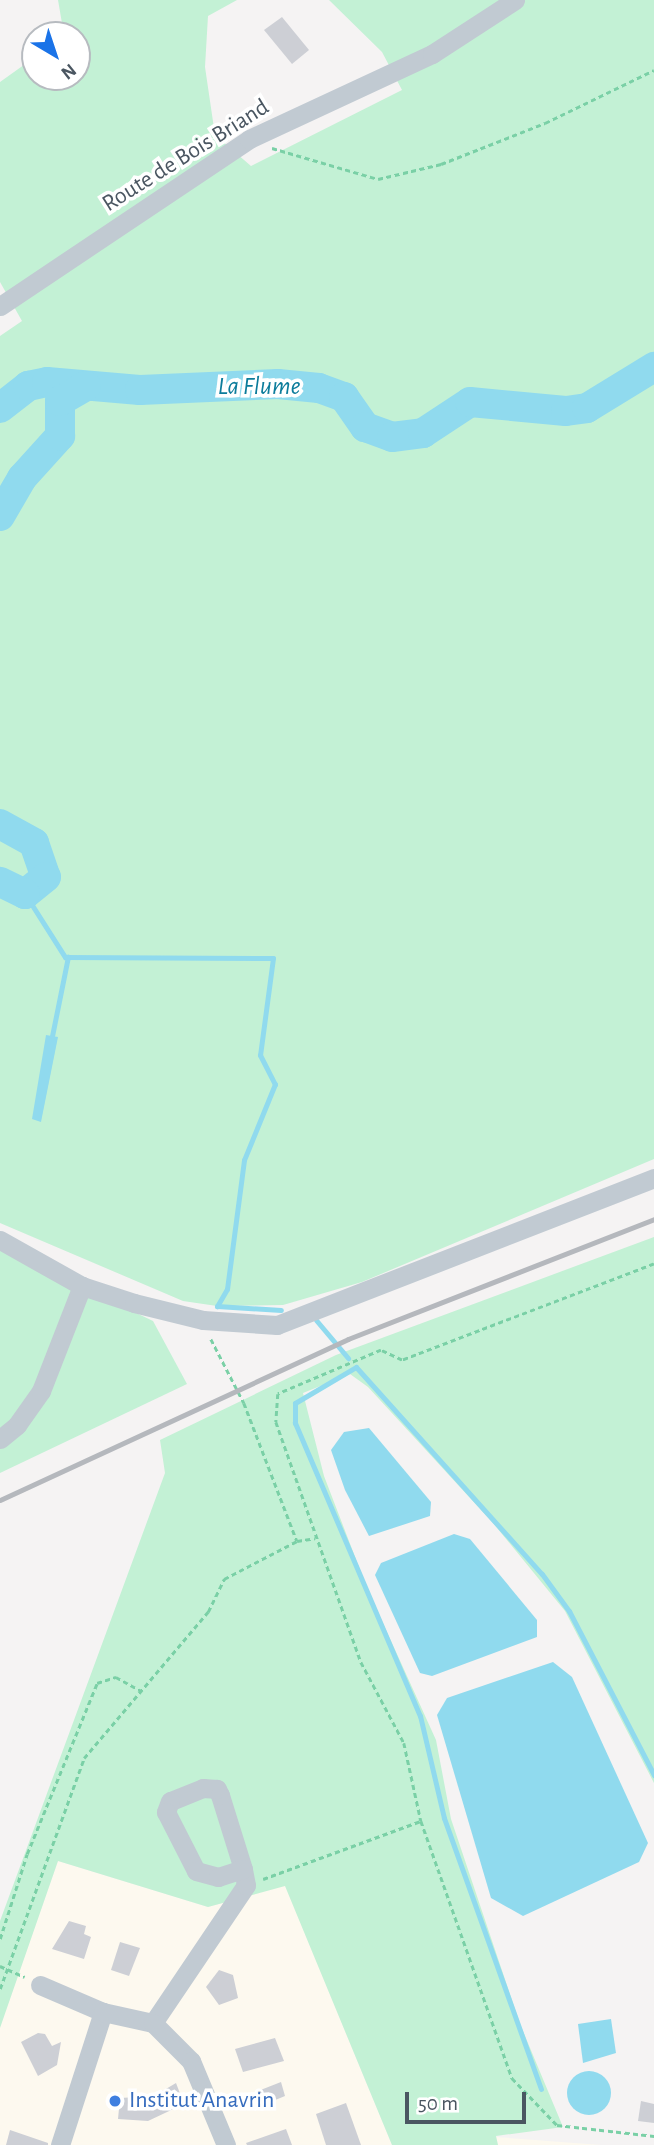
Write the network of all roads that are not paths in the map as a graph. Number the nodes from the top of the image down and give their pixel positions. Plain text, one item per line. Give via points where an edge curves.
1 (515, 0) edge
2 (0, 306) edge
3 (654, 1178) edge
4 (0, 1240) edge
5 (82, 1286) junction
6 (0, 1439) edge
7 (244, 1877) junction
8 (40, 1985) dead end
9 (103, 2012) junction
10 (153, 2023) junction
11 (60, 2145) edge
12 (226, 2145) edge

1 - 2 street, Route de Bois Briand via 432,54 249,139
3 - 5 street via 277,1325 203,1320
4 - 5 street
5 - 6 street via 41,1391 17,1425
7 - 7 street via 217,1789 203,1788 170,1801 166,1812 196,1871
7 - 10 street
8 - 9 street
9 - 10 street
9 - 11 street
10 - 12 street via 191,2061

